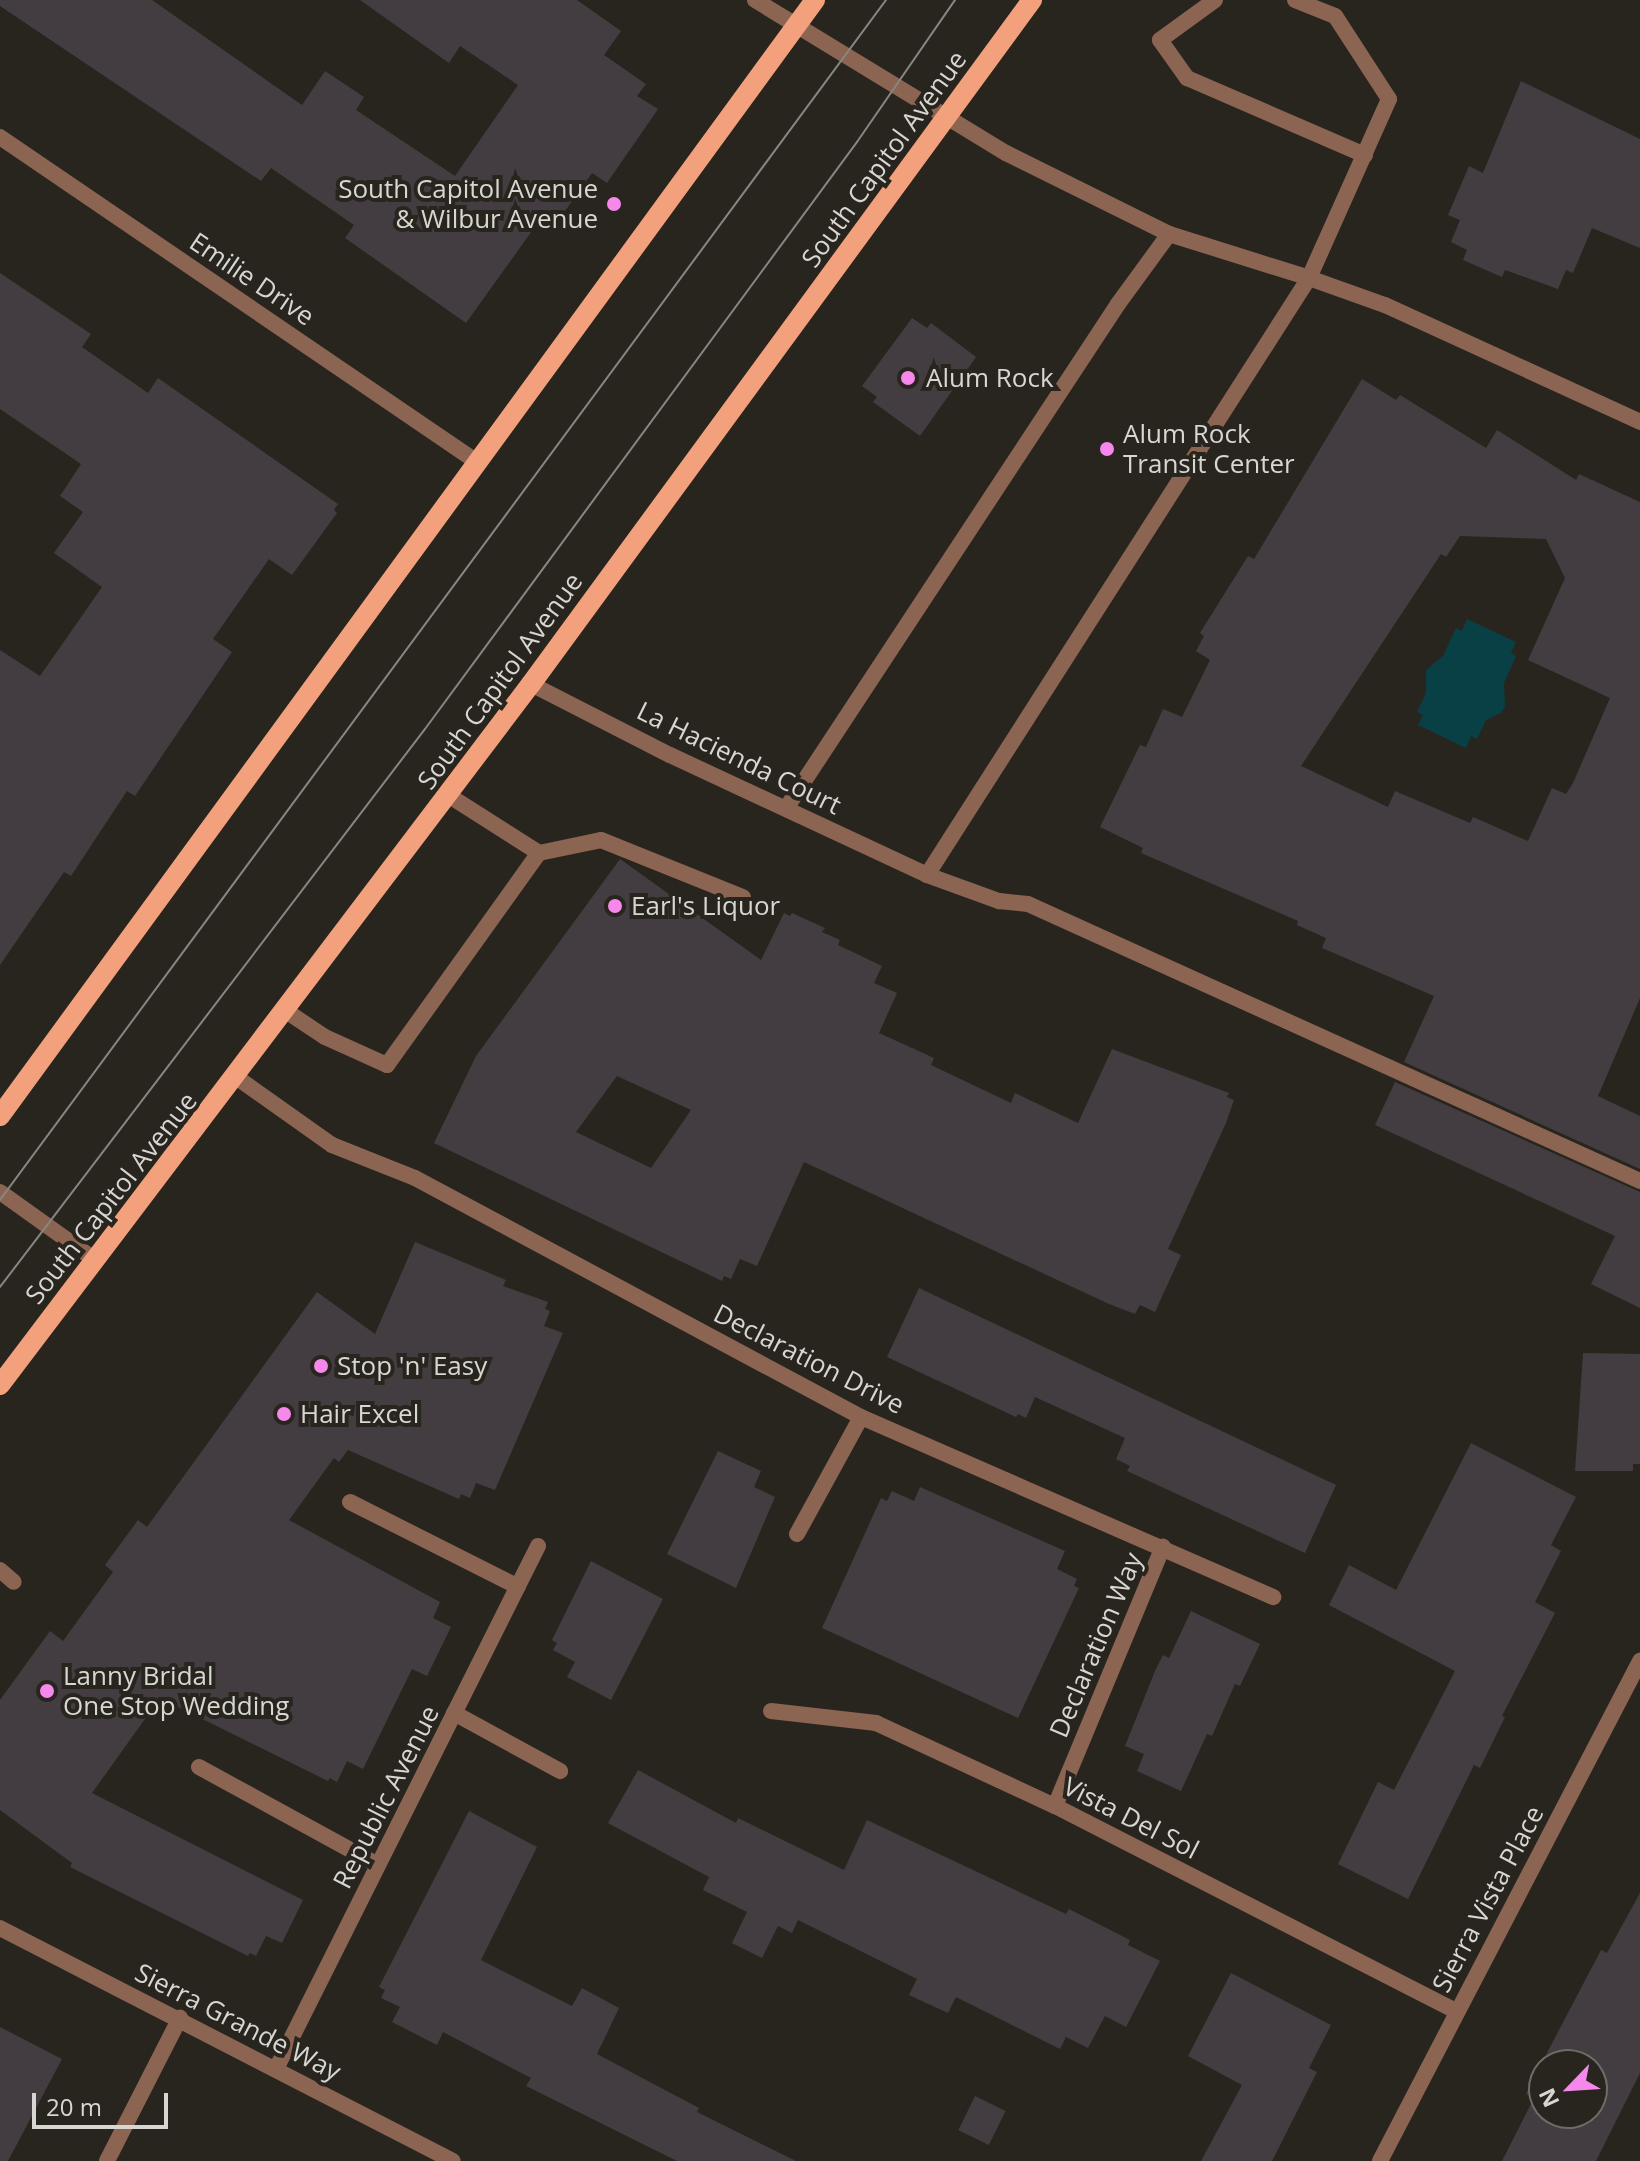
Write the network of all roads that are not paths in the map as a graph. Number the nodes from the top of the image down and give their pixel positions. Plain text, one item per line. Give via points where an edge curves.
1 (755, 0) edge
2 (815, 0) edge
3 (1032, 0) edge
4 (1215, 0) edge
5 (1295, 0) edge
6 (796, 26) junction
7 (946, 118) junction
8 (0, 137) edge
9 (1365, 155) junction
10 (1169, 234) junction
11 (1309, 278) junction
12 (1640, 422) edge
13 (477, 462) junction
14 (531, 684) junction
15 (448, 795) junction
16 (787, 807) junction
17 (539, 853) junction
18 (927, 875) junction
19 (743, 897) dead end
20 (286, 1011) junction
21 (236, 1077) junction
22 (0, 1116) edge
23 (1640, 1181) edge
24 (0, 1192) edge
25 (95, 1260) junction
26 (0, 1385) edge
27 (861, 1417) junction
28 (350, 1502) dead end
29 (797, 1534) dead end
30 (538, 1546) dead end
31 (1163, 1547) junction
32 (0, 1570) edge
33 (14, 1582) dead end
34 (518, 1587) junction
35 (1273, 1597) dead end
36 (1640, 1661) edge
37 (771, 1711) dead end
38 (454, 1713) junction
39 (199, 1767) dead end
40 (560, 1771) dead end
41 (1055, 1806) junction
42 (378, 1865) junction
43 (0, 1928) edge
44 (1456, 2011) junction
45 (180, 2018) junction
46 (276, 2069) junction
47 (107, 2161) edge
48 (453, 2161) edge
49 (1380, 2161) edge

1 - 6 street
2 - 6 main road
3 - 7 main road, South Capitol Avenue
4 - 9 street via 1160,40 1187,78
5 - 9 street via 1335,16 1389,99
6 - 7 street
6 - 13 main road
7 - 10 street
7 - 14 main road, South Capitol Avenue
8 - 13 street, Emilie Drive
9 - 11 street
10 - 11 street
10 - 16 street
11 - 12 street via 1385,305
11 - 18 street
13 - 22 main road
14 - 15 main road, South Capitol Avenue
14 - 16 street, La Hacienda Court
15 - 17 street
15 - 20 main road, South Capitol Avenue
16 - 18 street, La Hacienda Court
17 - 19 street via 601,840
17 - 20 street via 387,1065 325,1037
18 - 23 street, La Hacienda Court via 999,901 1028,904
20 - 21 main road, South Capitol Avenue
21 - 25 main road, South Capitol Avenue
21 - 27 street, Declaration Drive via 332,1145 415,1178
24 - 25 street
25 - 26 main road, South Capitol Avenue
27 - 29 street
27 - 31 street, Declaration Drive
28 - 34 street
30 - 34 street, Republic Avenue
31 - 35 street, Declaration Drive
31 - 41 street, Declaration Way
32 - 33 street
34 - 38 street, Republic Avenue
36 - 44 street, Sierra Vista Place
37 - 41 street, Vista Del Sol via 876,1723
38 - 40 street
38 - 42 street, Republic Avenue
39 - 42 street
41 - 44 street, Vista Del Sol
42 - 46 street, Republic Avenue
43 - 45 street, Sierra Grande Way
44 - 49 street, Sierra Vista Place
45 - 46 street, Sierra Grande Way
45 - 47 street
46 - 48 street, Sierra Grande Way

